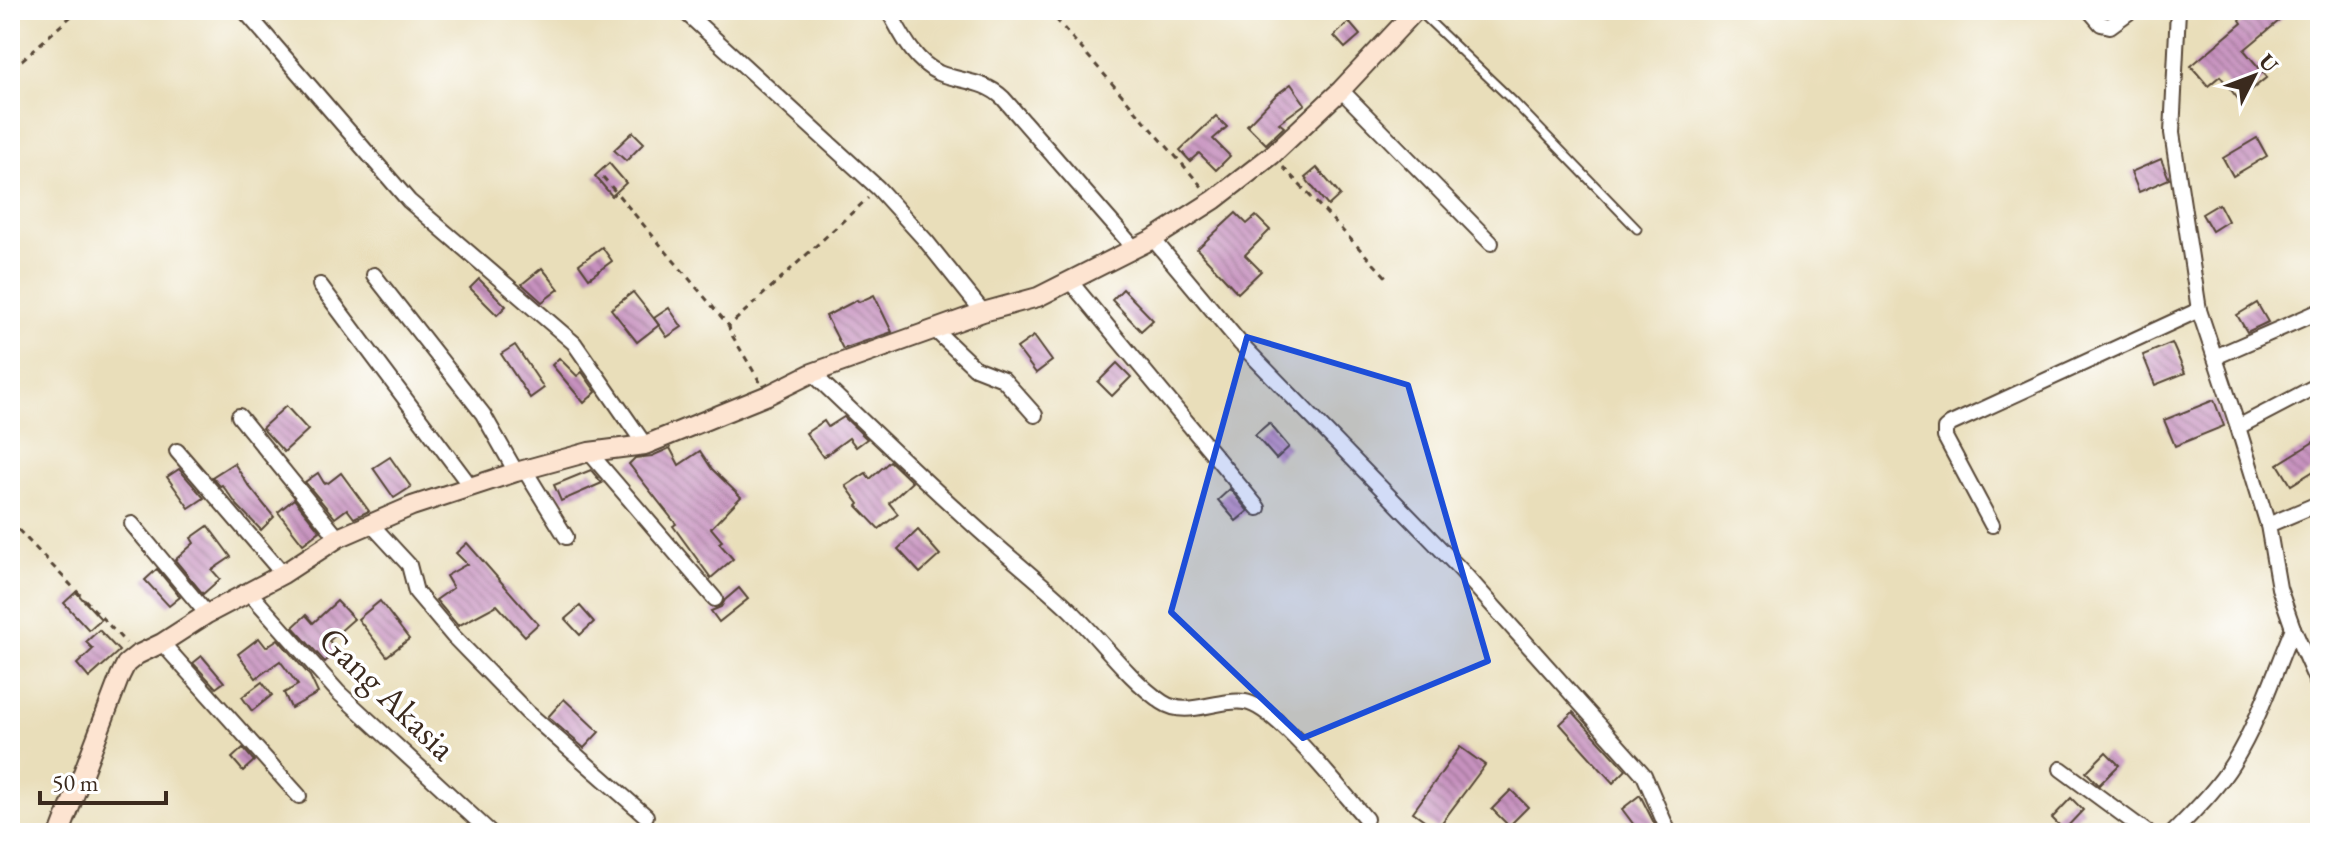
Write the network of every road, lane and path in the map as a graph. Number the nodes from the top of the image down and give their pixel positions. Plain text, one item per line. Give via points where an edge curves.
1 (78, 10) edge
2 (244, 10) edge
3 (683, 10) edge
4 (888, 10) edge
5 (1048, 10) edge
6 (1417, 10) edge
7 (2089, 10) edge
8 (2132, 10) edge
9 (2178, 10) edge
10 (10, 61) edge
11 (1341, 90) junction
12 (1272, 155) junction
13 (603, 177) dead end
14 (878, 188) junction
15 (1214, 200) junction
16 (1637, 229) dead end
17 (1153, 239) junction
18 (1491, 243) dead end
19 (1134, 248) junction
20 (374, 275) dead end
21 (1388, 279) dead end
22 (1069, 280) junction
23 (320, 285) dead end
24 (2199, 310) junction
25 (2320, 311) edge
26 (983, 312) junction
27 (729, 326) junction
28 (935, 330) junction
29 (2215, 357) junction
30 (812, 373) junction
31 (2320, 384) edge
32 (768, 395) junction
33 (1035, 415) dead end
34 (239, 416) dead end
35 (2238, 427) junction
36 (645, 445) junction
37 (177, 451) dead end
38 (589, 452) junction
39 (520, 470) junction
40 (471, 487) junction
41 (2320, 503) edge
42 (1258, 508) dead end
43 (10, 521) edge
44 (132, 524) dead end
45 (371, 524) junction
46 (1992, 525) dead end
47 (2268, 525) junction
48 (566, 537) dead end
49 (338, 538) junction
50 (283, 574) junction
51 (249, 592) junction
52 (715, 599) dead end
53 (207, 614) junction
54 (2293, 628) junction
55 (162, 643) junction
56 (137, 655) junction
57 (2320, 689) edge
58 (2061, 769) dead end
59 (299, 796) dead end
60 (646, 816) dead end
61 (1366, 819) dead end
62 (60, 833) edge
63 (491, 833) edge
64 (1669, 833) edge
65 (2148, 833) edge
66 (2173, 833) edge

1 - 10 path via 22,60
2 - 36 street via 409,201 574,343
3 - 14 street
4 - 19 street via 926,64 942,74 986,85 1003,98
5 - 15 path
6 - 11 main road
6 - 16 lane
7 - 8 street via 2110,26
9 - 24 street via 2172,133
11 - 12 main road
11 - 18 street
12 - 15 main road
12 - 21 path
13 - 27 path
14 - 26 street
14 - 27 path
15 - 17 main road
17 - 19 main road
17 - 64 street via 1240,343 1461,570 1644,775
19 - 22 main road
20 - 39 street
22 - 26 main road via 1038,297
22 - 42 street
23 - 40 street
24 - 29 street
24 - 46 street via 1945,429
25 - 29 street
26 - 28 main road
27 - 32 path
28 - 30 main road
28 - 33 street via 975,368 1003,379
29 - 35 street
30 - 32 main road
30 - 61 street via 1065,605 1146,690 1177,709 1226,702 1254,705 1300,744
31 - 35 street
32 - 36 main road
34 - 49 street
35 - 47 street
36 - 38 main road
37 - 50 street
38 - 39 main road
38 - 52 street
39 - 40 main road
39 - 48 street
40 - 45 main road
41 - 47 street
43 - 56 path
44 - 53 street
45 - 49 main road
45 - 60 street via 409,565 416,592 453,636 527,712
47 - 54 street via 2279,588
49 - 50 main road
50 - 51 main road
51 - 53 main road
51 - 63 street, Gang Akasia via 338,692
53 - 55 main road
54 - 57 street
54 - 66 street via 2232,764
55 - 56 main road
55 - 59 street
56 - 62 main road via 120,676
58 - 65 street

